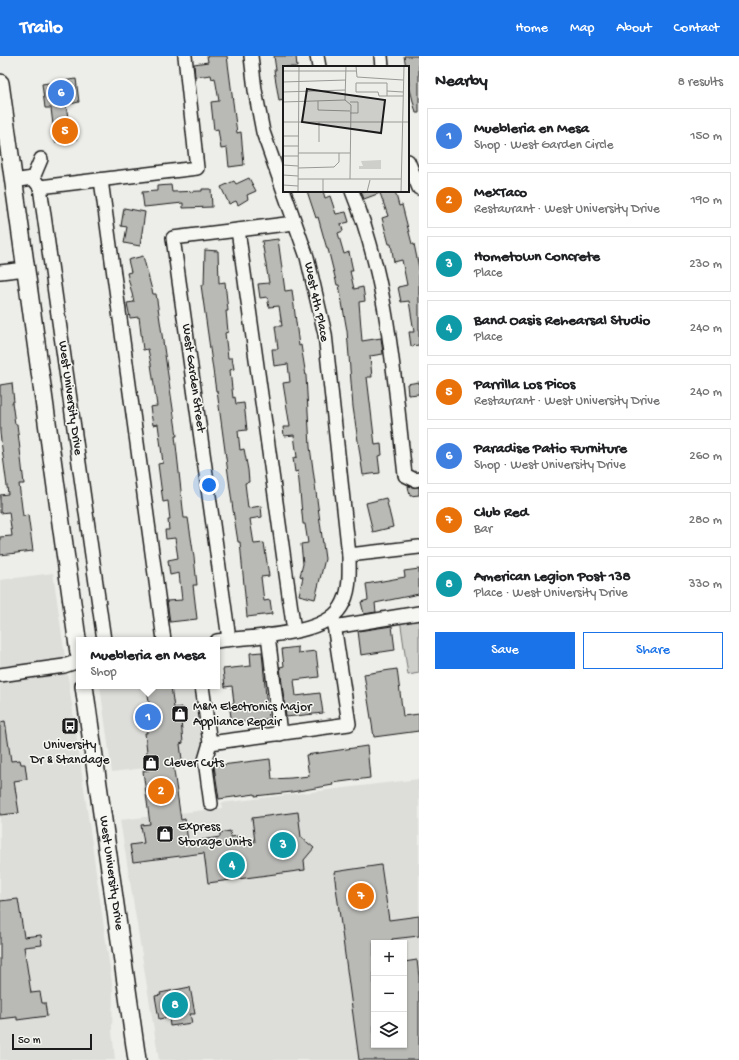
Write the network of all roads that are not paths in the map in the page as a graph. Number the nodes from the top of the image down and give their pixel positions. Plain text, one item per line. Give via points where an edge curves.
1 (185, 56) edge
2 (251, 56) edge
3 (317, 56) edge
4 (381, 56) edge
5 (319, 66) edge
6 (382, 66) edge
7 (0, 83) edge
8 (41, 159) dead end
9 (409, 163) edge
10 (101, 180) junction
11 (13, 181) junction
12 (36, 182) junction
13 (419, 188) edge
14 (283, 191) edge
15 (283, 192) edge
16 (352, 192) edge
17 (294, 223) junction
18 (238, 230) junction
19 (26, 269) junction
20 (0, 272) edge
21 (419, 479) edge
22 (419, 547) edge
23 (348, 555) junction
24 (419, 613) edge
25 (334, 622) junction
26 (294, 631) junction
27 (268, 635) junction
28 (77, 637) edge
29 (104, 637) edge
30 (164, 637) edge
31 (223, 640) edge
32 (76, 662) edge
33 (0, 675) edge
34 (84, 689) edge
35 (202, 689) edge
36 (280, 734) junction
37 (210, 743) junction
38 (211, 804) dead end
39 (137, 1060) edge

1 - 10 street via 198,168
2 - 14 street, West 4th Place via 263,132
3 - 5 street
4 - 6 street
7 - 11 main road, West University Drive
8 - 12 street
9 - 13 street
10 - 12 street
10 - 30 street
11 - 12 street
11 - 19 main road, West University Drive
12 - 29 street, West University Drive
15 - 17 street, West 4th Place
16 - 21 street via 373,253 383,293 390,334 405,475 415,480
17 - 18 street, West Garden Street
17 - 23 street, West 4th Place via 307,257 325,334
18 - 26 street
18 - 31 street, West Garden Street via 173,238
19 - 20 street
19 - 28 main road, West University Drive
22 - 23 street
23 - 25 street, West 4th Place via 350,578 346,595
24 - 25 street
25 - 26 street
25 - 36 street via 349,724
26 - 27 street
27 - 31 street
27 - 36 street
32 - 33 street
34 - 39 main road, West University Drive
35 - 37 street
36 - 37 street
37 - 38 street via 205,760

